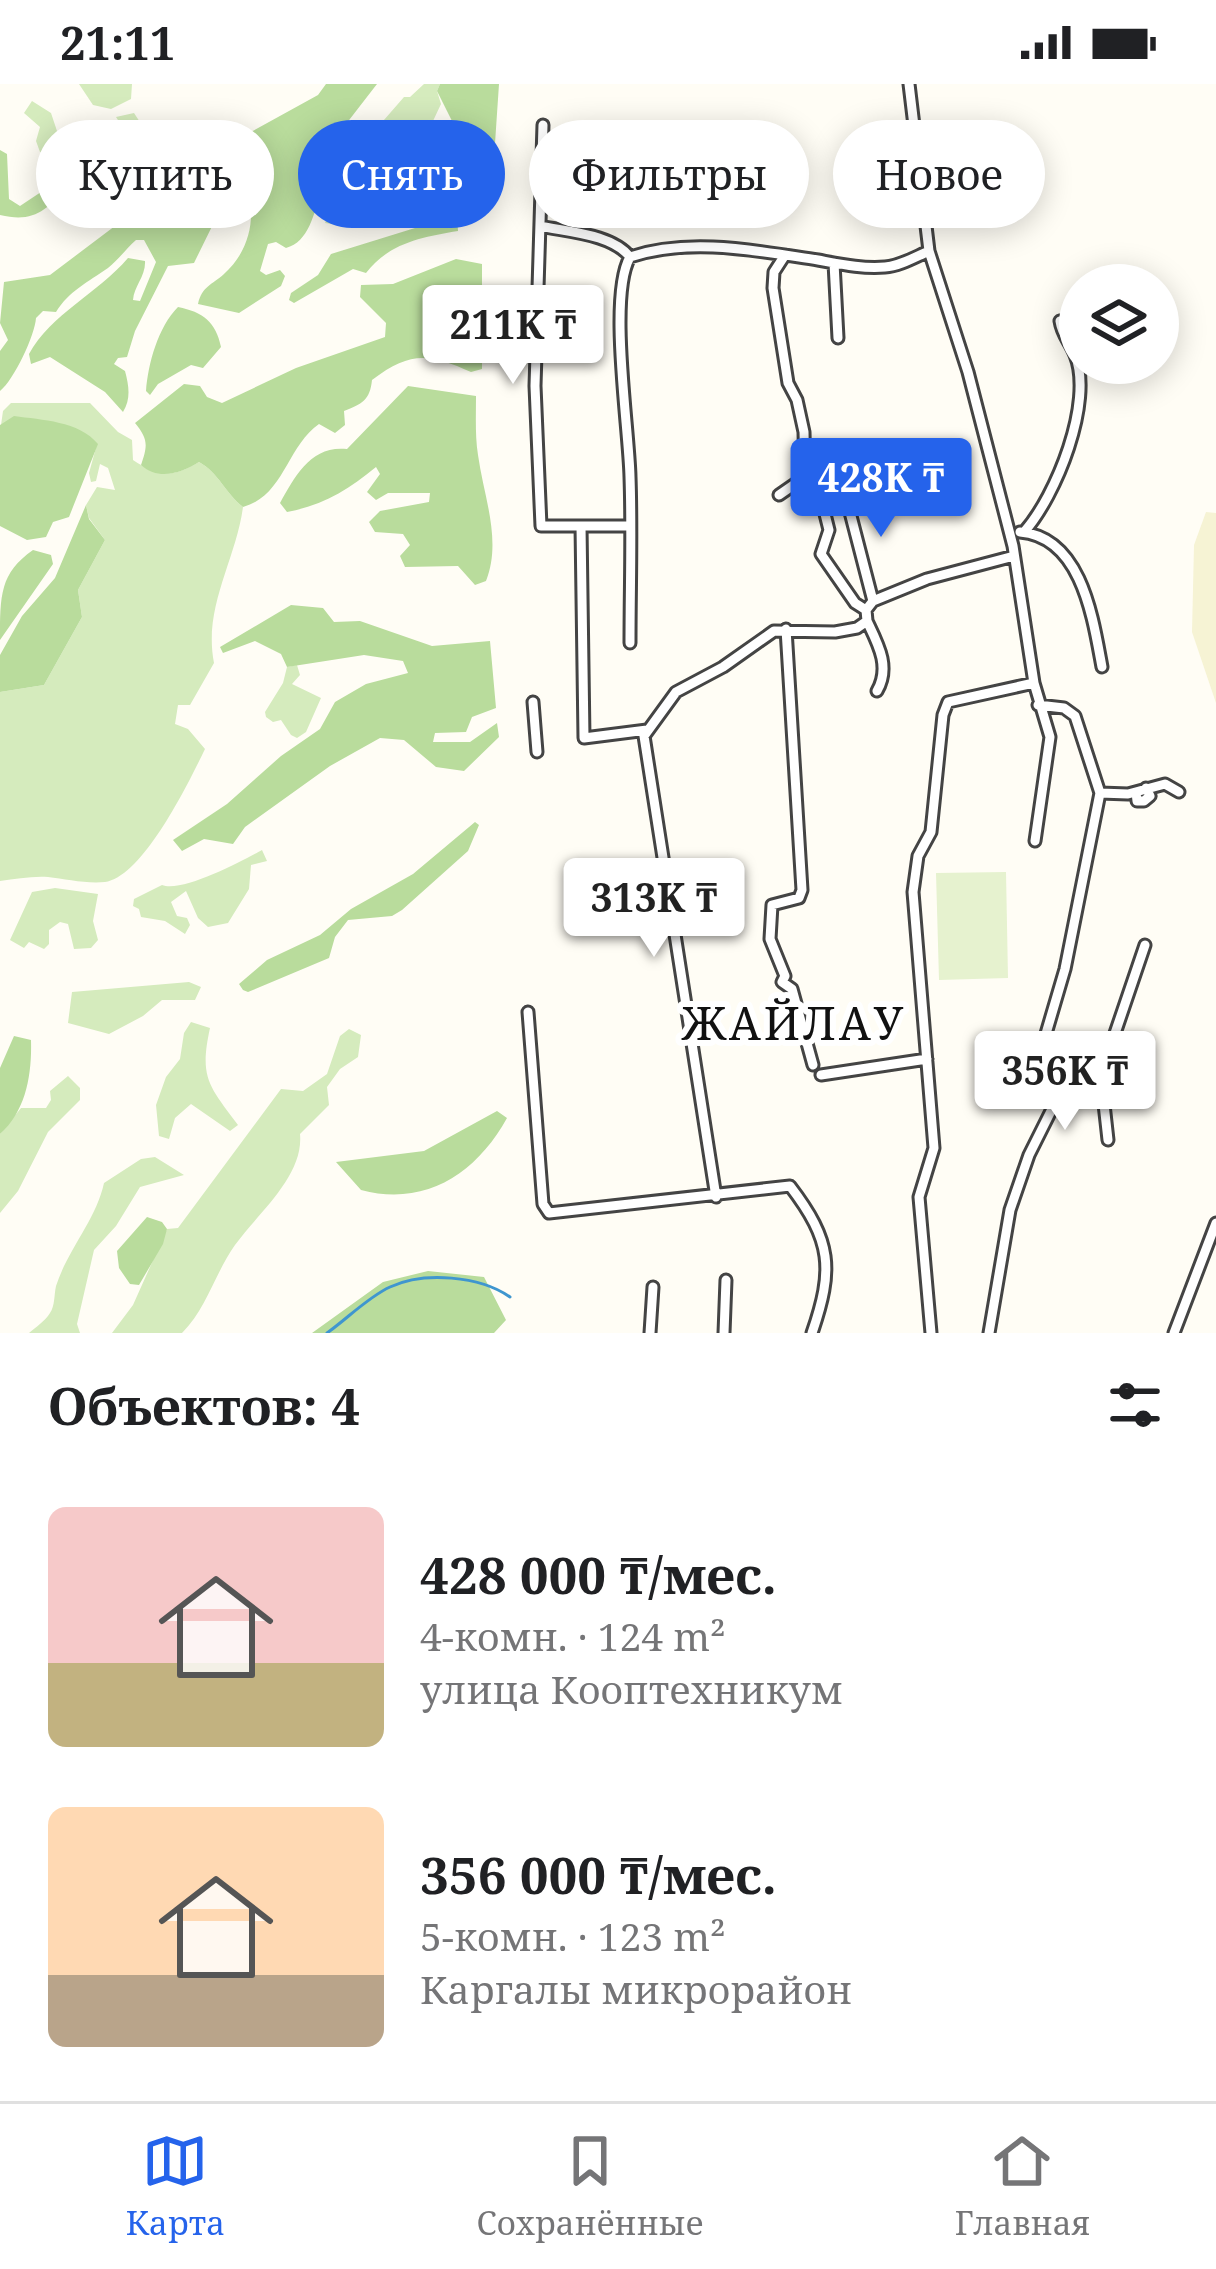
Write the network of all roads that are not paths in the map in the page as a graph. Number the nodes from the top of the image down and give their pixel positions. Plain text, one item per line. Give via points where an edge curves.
1 (909, 84) edge
2 (540, 228) edge
3 (549, 228) edge
4 (929, 251) junction
5 (785, 255) junction
6 (630, 257) junction
7 (834, 263) junction
8 (838, 338) dead end
9 (1080, 384) edge
10 (805, 477) junction
11 (844, 489) dead end
12 (779, 495) dead end
13 (581, 526) junction
14 (630, 526) junction
15 (1009, 532) junction
16 (1024, 532) junction
17 (1015, 556) junction
18 (869, 611) junction
19 (786, 628) junction
20 (630, 643) dead end
21 (1102, 667) dead end
22 (1034, 683) junction
23 (877, 691) dead end
24 (533, 702) dead end
25 (1038, 705) junction
26 (647, 730) junction
27 (537, 752) dead end
28 (1179, 792) dead end
29 (1100, 793) junction
30 (1035, 841) dead end
31 (1145, 945) dead end
32 (528, 1012) dead end
33 (1110, 1048) junction
34 (1040, 1054) dead end
35 (927, 1059) junction
36 (813, 1065) dead end
37 (821, 1075) dead end
38 (1108, 1140) dead end
39 (716, 1197) junction
40 (1216, 1222) edge
41 (726, 1280) dead end
42 (653, 1287) dead end
43 (650, 1333) edge
44 (724, 1333) edge
45 (812, 1333) edge
46 (931, 1333) edge
47 (989, 1333) edge
48 (1174, 1333) edge

1 - 4 street
2 - 13 street via 541,526
3 - 6 street via 606,241
4 - 7 street via 889,267
4 - 15 street
5 - 6 street via 685,246
5 - 7 street
5 - 10 street via 773,288 804,432
6 - 14 street via 622,314
7 - 8 street
9 - 16 street via 1082,400 1050,497
10 - 12 street
10 - 18 street via 819,490 829,530 821,554
11 - 18 street
13 - 14 street
13 - 26 street via 584,737
14 - 20 street
15 - 16 street
15 - 17 street
16 - 21 street via 1050,542 1081,584
17 - 18 street via 927,579
17 - 22 street
18 - 19 street via 857,628
18 - 23 street via 883,662
19 - 26 street via 676,692
19 - 36 street via 802,890 772,905 770,939
22 - 25 street
22 - 35 street via 948,702 943,715 931,832 913,892
24 - 27 street
25 - 29 street via 1076,716
25 - 30 street via 1050,737
26 - 39 street
28 - 29 street via 1170,784
29 - 34 street
31 - 33 street
32 - 39 street via 549,1213
33 - 38 street via 1102,1086
33 - 47 street via 1056,1101 1029,1155 1010,1210
35 - 37 street
35 - 46 street via 934,1148 919,1197
39 - 45 street via 790,1186 808,1209 828,1258
40 - 48 street
41 - 44 street
42 - 43 street

